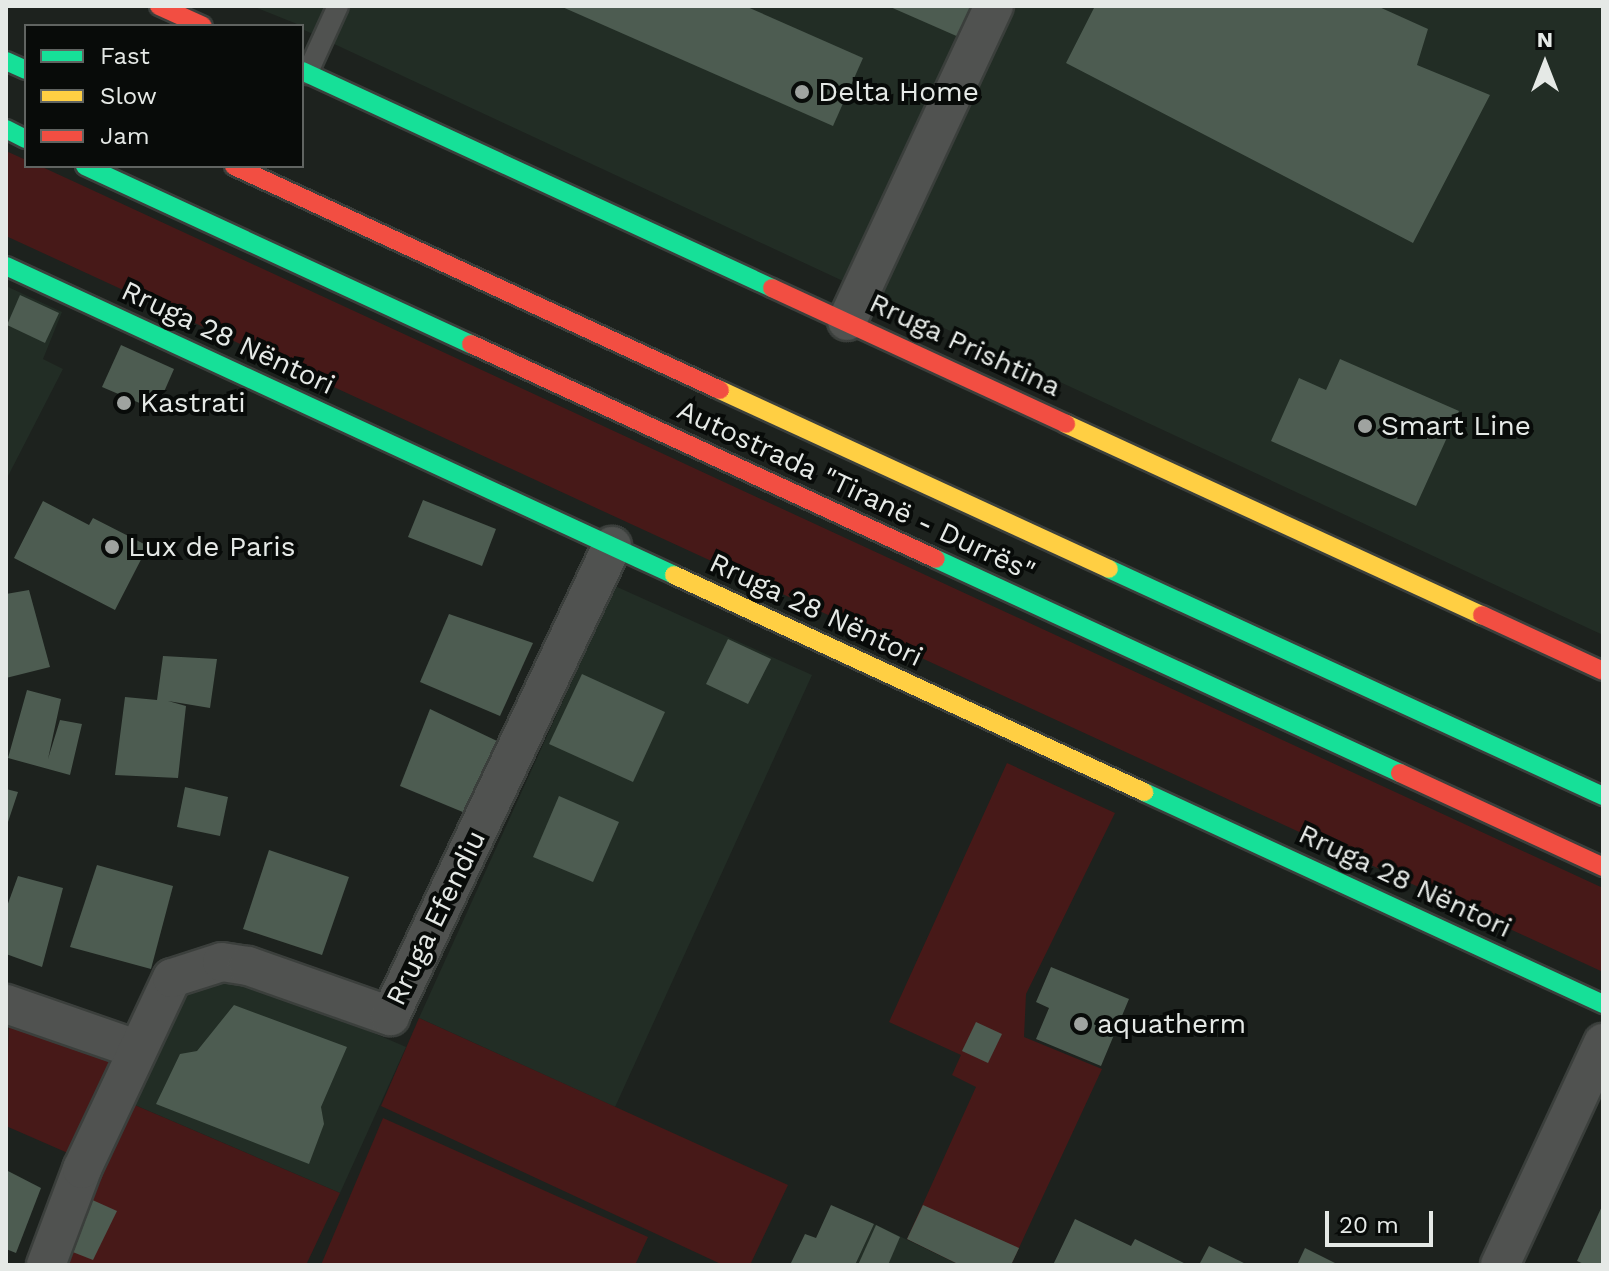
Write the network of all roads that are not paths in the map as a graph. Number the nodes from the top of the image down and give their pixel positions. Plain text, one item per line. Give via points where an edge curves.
1 (159, 6) edge
2 (338, 6) edge
3 (994, 6) edge
4 (199, 24) edge
5 (305, 73) edge
6 (6, 129) edge
7 (24, 138) edge
8 (89, 168) edge
9 (238, 168) edge
10 (6, 266) edge
11 (847, 321) junction
12 (612, 546) junction
13 (1603, 671) edge
14 (1603, 796) edge
15 (1603, 867) edge
16 (6, 1004) edge
17 (1603, 1004) edge
18 (1603, 1043) edge
19 (136, 1049) junction
20 (46, 1265) edge
21 (1500, 1265) edge

1 - 4 main road
2 - 5 lane
3 - 11 street
5 - 11 main road, Rruga Prishtina
6 - 7 main road
8 - 15 main road, Autostrada "Tiranë - Durrës"
9 - 14 main road, Autostrada "Tiranë - Durrës"
10 - 12 main road, Rruga 28 Nëntori
11 - 13 main road, Rruga Prishtina
12 - 17 main road, Rruga 28 Nëntori
12 - 19 street, Rruga Efendiu via 390,1016 248,966 222,962 172,978
16 - 19 street
18 - 21 street
19 - 20 street, Rruga Efendiu

